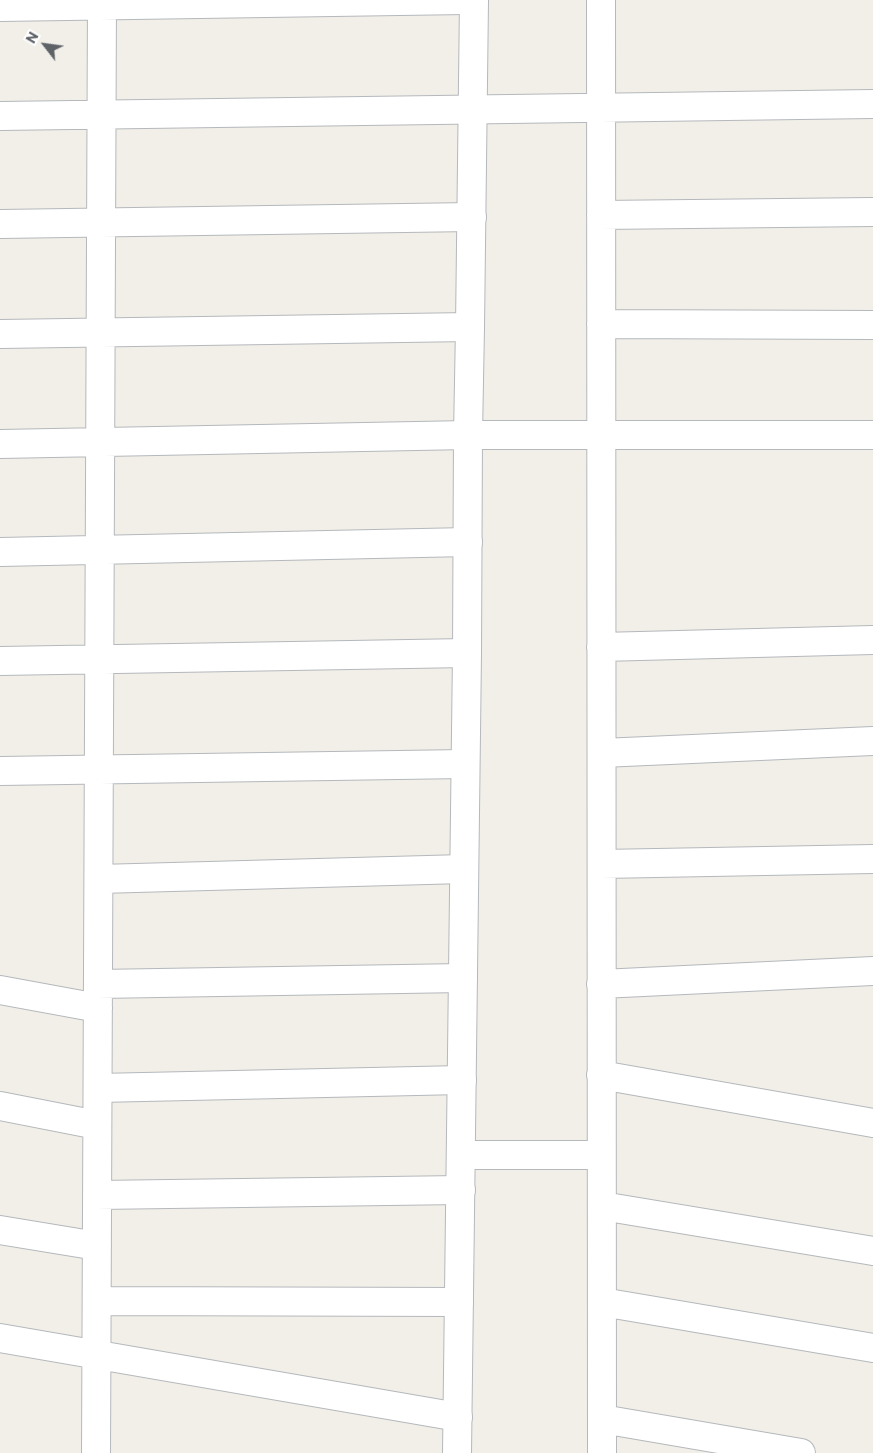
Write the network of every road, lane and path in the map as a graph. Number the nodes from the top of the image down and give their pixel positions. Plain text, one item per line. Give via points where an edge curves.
1 (466, 0) edge
2 (474, 0) edge
3 (601, 0) edge
4 (102, 3) edge
5 (0, 7) edge
6 (873, 104) edge
7 (601, 108) junction
8 (473, 110) junction
9 (101, 115) junction
10 (0, 116) edge
11 (873, 212) edge
12 (601, 216) junction
13 (472, 217) junction
14 (101, 222) junction
15 (0, 224) edge
16 (601, 324) junction
17 (873, 325) edge
18 (470, 326) junction
19 (100, 332) junction
20 (0, 334) edge
21 (468, 435) junction
22 (873, 435) edge
23 (601, 436) junction
24 (100, 442) junction
25 (0, 444) edge
26 (468, 542) junction
27 (100, 550) junction
28 (0, 552) edge
29 (873, 640) edge
30 (601, 647) junction
31 (467, 653) junction
32 (99, 659) junction
33 (0, 661) edge
34 (873, 741) edge
35 (602, 753) junction
36 (465, 764) junction
37 (99, 769) junction
38 (0, 771) edge
39 (873, 859) edge
40 (602, 864) junction
41 (464, 869) junction
42 (98, 879) junction
43 (873, 972) edge
44 (463, 978) junction
45 (601, 984) junction
46 (0, 990) edge
47 (98, 996) junction
48 (602, 1075) junction
49 (462, 1080) junction
50 (98, 1088) junction
51 (0, 1106) edge
52 (873, 1123) edge
53 (98, 1125) junction
54 (461, 1155) junction
55 (601, 1155) junction
56 (460, 1190) junction
57 (97, 1195) junction
58 (602, 1206) junction
59 (0, 1230) edge
60 (97, 1246) junction
61 (873, 1252) edge
62 (97, 1301) junction
63 (459, 1302) junction
64 (602, 1302) junction
65 (0, 1338) edge
66 (873, 1348) edge
67 (97, 1355) junction
68 (458, 1417) junction
69 (602, 1419) junction
70 (96, 1453) edge
71 (458, 1453) edge
72 (602, 1453) edge
73 (801, 1453) edge

1 - 4 street
2 - 8 street
3 - 7 street
4 - 5 street
4 - 9 street
6 - 7 street
7 - 8 street
7 - 12 street
8 - 9 street
8 - 13 street
9 - 10 street
9 - 14 street
11 - 12 street
12 - 16 street
13 - 14 street
13 - 18 street
14 - 15 street
14 - 19 street
16 - 17 street
16 - 23 street
18 - 19 street
18 - 21 street
19 - 20 street
19 - 24 street
21 - 23 street
21 - 24 street
21 - 26 street
22 - 23 street
23 - 30 street
24 - 25 street
24 - 27 street
26 - 27 street
26 - 31 street
27 - 28 street
27 - 32 street
29 - 30 street
30 - 35 street
31 - 32 street
31 - 36 street
32 - 33 street
32 - 37 street
34 - 35 street
35 - 40 street
36 - 37 street
36 - 41 street
37 - 38 street
37 - 42 street
39 - 40 street
40 - 45 street
41 - 42 street
41 - 44 street
42 - 47 street
43 - 45 street
44 - 47 street
44 - 49 street
45 - 48 street
46 - 47 street
47 - 50 street
48 - 52 street
48 - 55 street
49 - 50 street
49 - 54 street
50 - 53 street
51 - 53 street
53 - 57 street
54 - 55 street
54 - 56 street
55 - 58 street
56 - 57 street
56 - 63 street
57 - 60 street
58 - 61 street
58 - 64 street
59 - 60 street
60 - 62 street
62 - 63 street
62 - 67 street
63 - 68 street
64 - 66 street
64 - 69 street
65 - 67 street
67 - 68 street
67 - 70 street
68 - 71 street
69 - 72 street
69 - 73 street

